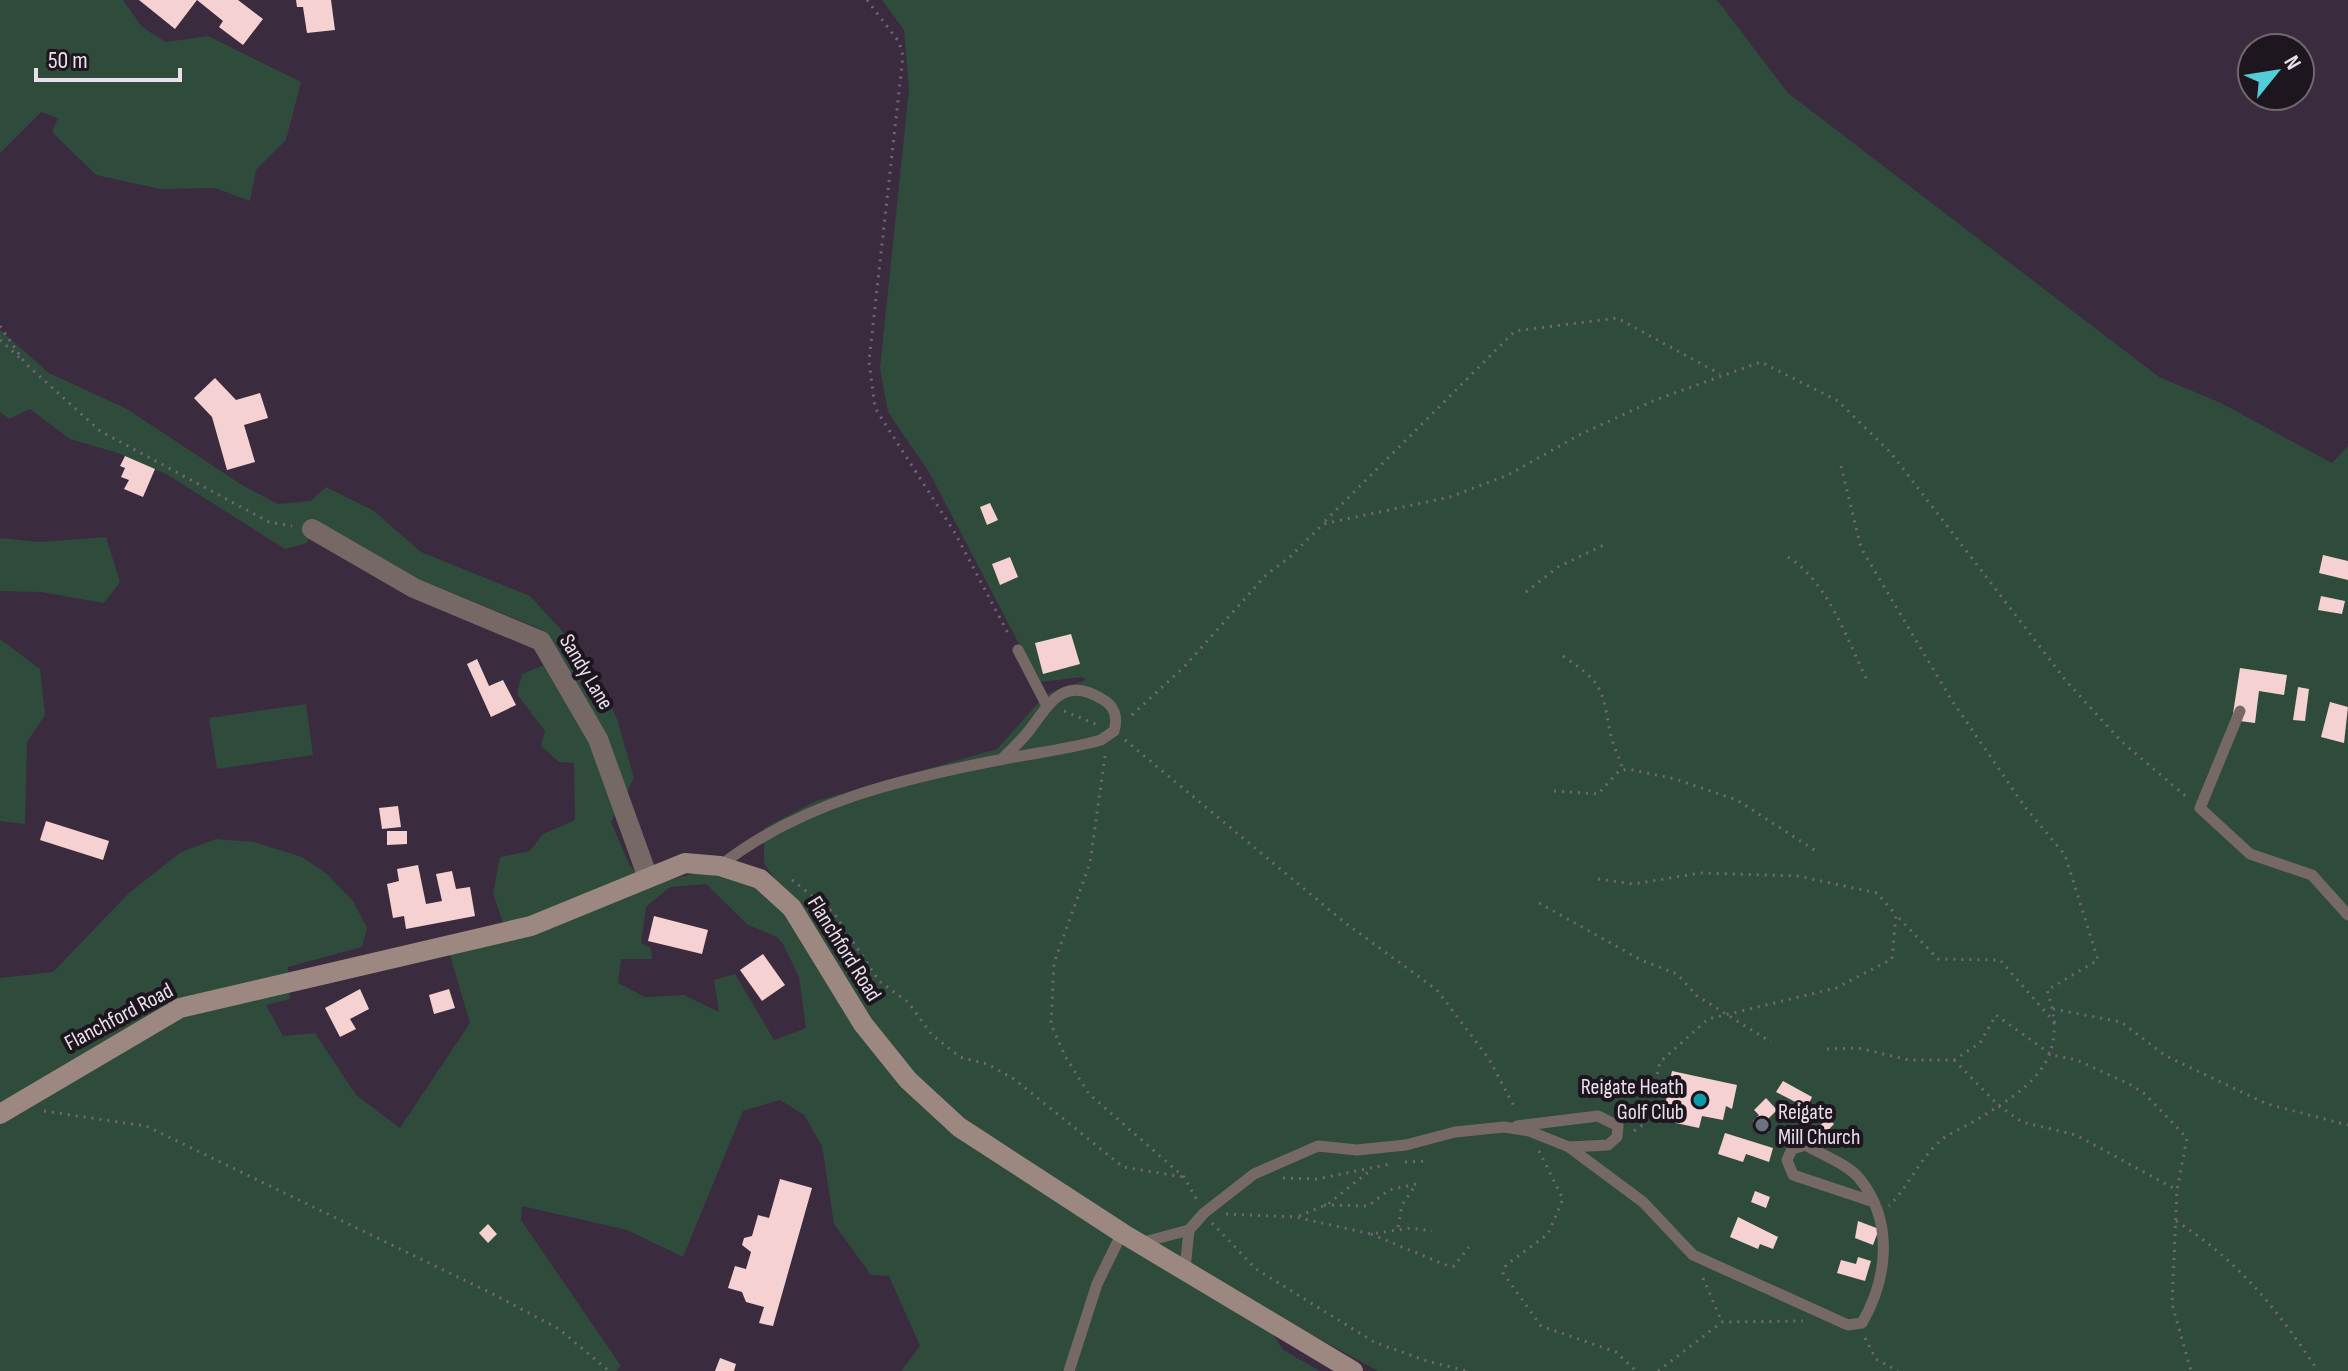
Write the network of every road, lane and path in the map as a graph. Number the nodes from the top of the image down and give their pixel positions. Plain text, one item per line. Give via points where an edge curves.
1 (867, 0) edge
2 (0, 326) edge
3 (0, 340) edge
4 (25, 363) junction
5 (1720, 374) junction
6 (1841, 466) dead end
7 (1323, 524) junction
8 (312, 529) joint
9 (1608, 543) dead end
10 (1788, 557) dead end
11 (1526, 592) dead end
12 (1018, 650) joint
13 (1563, 656) dead end
14 (1868, 682) dead end
15 (1046, 704) junction
16 (2240, 711) dead end
17 (1111, 734) junction
18 (1001, 760) junction
19 (1623, 770) junction
20 (1554, 791) dead end
21 (2200, 808) junction
22 (1819, 853) dead end
23 (720, 866) junction
24 (647, 875) junction
25 (760, 879) junction
26 (1598, 879) dead end
27 (1539, 903) dead end
28 (1896, 915) junction
29 (2348, 915) edge
30 (2053, 1009) junction
31 (1727, 1013) junction
32 (2056, 1024) junction
33 (1771, 1042) dead end
34 (1827, 1049) dead end
35 (2052, 1055) junction
36 (1954, 1060) junction
37 (1999, 1106) junction
38 (36, 1110) dead end
39 (0, 1114) edge
40 (2348, 1125) edge
41 (1527, 1128) junction
42 (1608, 1145) junction
43 (1569, 1147) junction
44 (1429, 1161) dead end
45 (1376, 1166) junction
46 (1255, 1174) junction
47 (1184, 1177) junction
48 (2177, 1190) junction
49 (1871, 1201) junction
50 (1324, 1205) junction
51 (1206, 1212) junction
52 (1878, 1216) junction
53 (1295, 1217) junction
54 (2176, 1221) junction
55 (1397, 1229) junction
56 (1189, 1230) junction
57 (1432, 1231) dead end
58 (1371, 1234) junction
59 (1131, 1238) junction
60 (1469, 1247) dead end
61 (1693, 1255) junction
62 (1185, 1269) junction
63 (1822, 1316) junction
64 (1722, 1322) junction
65 (1862, 1323) junction
66 (609, 1371) edge
67 (1069, 1371) edge
68 (1353, 1371) edge
69 (1467, 1371) edge
70 (1636, 1371) edge
71 (1658, 1371) edge
72 (1898, 1371) edge
73 (2191, 1371) edge
74 (2318, 1371) edge

1 - 12 path via 899,42 903,56 869,361 875,408 955,533
2 - 4 path
3 - 4 path
4 - 8 path via 100,431 269,522
5 - 7 path via 1581,434 1508,475 1450,497
5 - 7 path via 1617,318 1515,331
5 - 21 path via 1761,362 1838,401 1891,453 2067,682 2122,742
6 - 30 path via 1861,548 1951,699 2065,855 2098,960 2047,990
7 - 17 path
8 - 24 street, Sandy Lane via 414,588 541,641 598,739
9 - 11 path via 1558,567
10 - 14 path via 1818,583
12 - 15 lane
13 - 19 path via 1587,673 1606,700
15 - 17 path
15 - 17 lane via 1069,691 1086,691 1111,705 1117,723
15 - 18 lane
16 - 21 lane
17 - 18 lane
17 - 41 path via 1437,990 1489,1059
17 - 47 path via 1090,863 1054,963 1051,1024 1089,1094
18 - 23 lane via 813,809 754,839
19 - 20 path via 1598,794
19 - 22 path via 1675,779 1737,800
21 - 29 lane via 2250,854 2312,875
23 - 24 street, Flanchford Road via 685,863
23 - 25 street, Flanchford Road
24 - 39 street, Flanchford Road via 531,926 180,1008
25 - 47 path via 788,877 809,890 834,913 879,981 908,1002 932,1035 960,1057 1014,1079 1123,1167
25 - 59 street, Flanchford Road via 792,908 863,1024 908,1080 959,1127
26 - 28 path via 1634,884 1700,873 1798,876 1877,893
27 - 31 path via 1641,960 1677,974 1697,996
28 - 31 path via 1892,959 1836,988
28 - 32 path via 1938,959 2000,960
30 - 32 path
30 - 40 path via 2121,1022 2166,1056 2267,1104
31 - 33 path
31 - 42 path via 1708,1019 1673,1047 1660,1062 1644,1124
32 - 35 path
34 - 36 path
35 - 36 path via 1996,1015 1980,1043
35 - 37 path via 2036,1077
35 - 48 path via 2077,1060 2131,1085 2177,1125 2187,1138
36 - 37 path
37 - 48 path via 2022,1122 2076,1135
37 - 52 path via 1939,1142
38 - 66 path via 146,1126 505,1300 559,1329
41 - 42 lane via 1604,1117 1615,1122 1619,1132
41 - 43 lane
41 - 46 lane via 1455,1132 1357,1150 1318,1146
41 - 70 path via 1563,1199 1548,1234 1506,1265 1503,1273 1541,1326 1616,1352
42 - 43 lane
43 - 61 lane via 1643,1202
44 - 45 path
45 - 46 path via 1317,1179
45 - 50 path
46 - 51 lane
47 - 51 path
48 - 54 path
49 - 49 lane via 1853,1173 1806,1145 1792,1149 1787,1160 1793,1175
49 - 52 lane
50 - 53 path
50 - 55 path via 1368,1206 1389,1190 1416,1184 1402,1205
51 - 53 path
51 - 56 lane
51 - 69 path via 1225,1240 1256,1269 1374,1342
52 - 65 lane via 1884,1230 1881,1274 1877,1297
53 - 58 path
54 - 73 path via 2172,1304
54 - 74 path via 2216,1247 2253,1283
55 - 57 path
55 - 58 path
56 - 59 lane
56 - 62 lane
58 - 60 path via 1448,1266 1454,1266
59 - 62 street, Flanchford Road
59 - 67 lane via 1097,1284
61 - 63 lane
61 - 64 path
62 - 68 street, Flanchford Road
63 - 64 path via 1801,1322
63 - 65 lane via 1848,1325
64 - 71 path
65 - 72 path via 1868,1350

